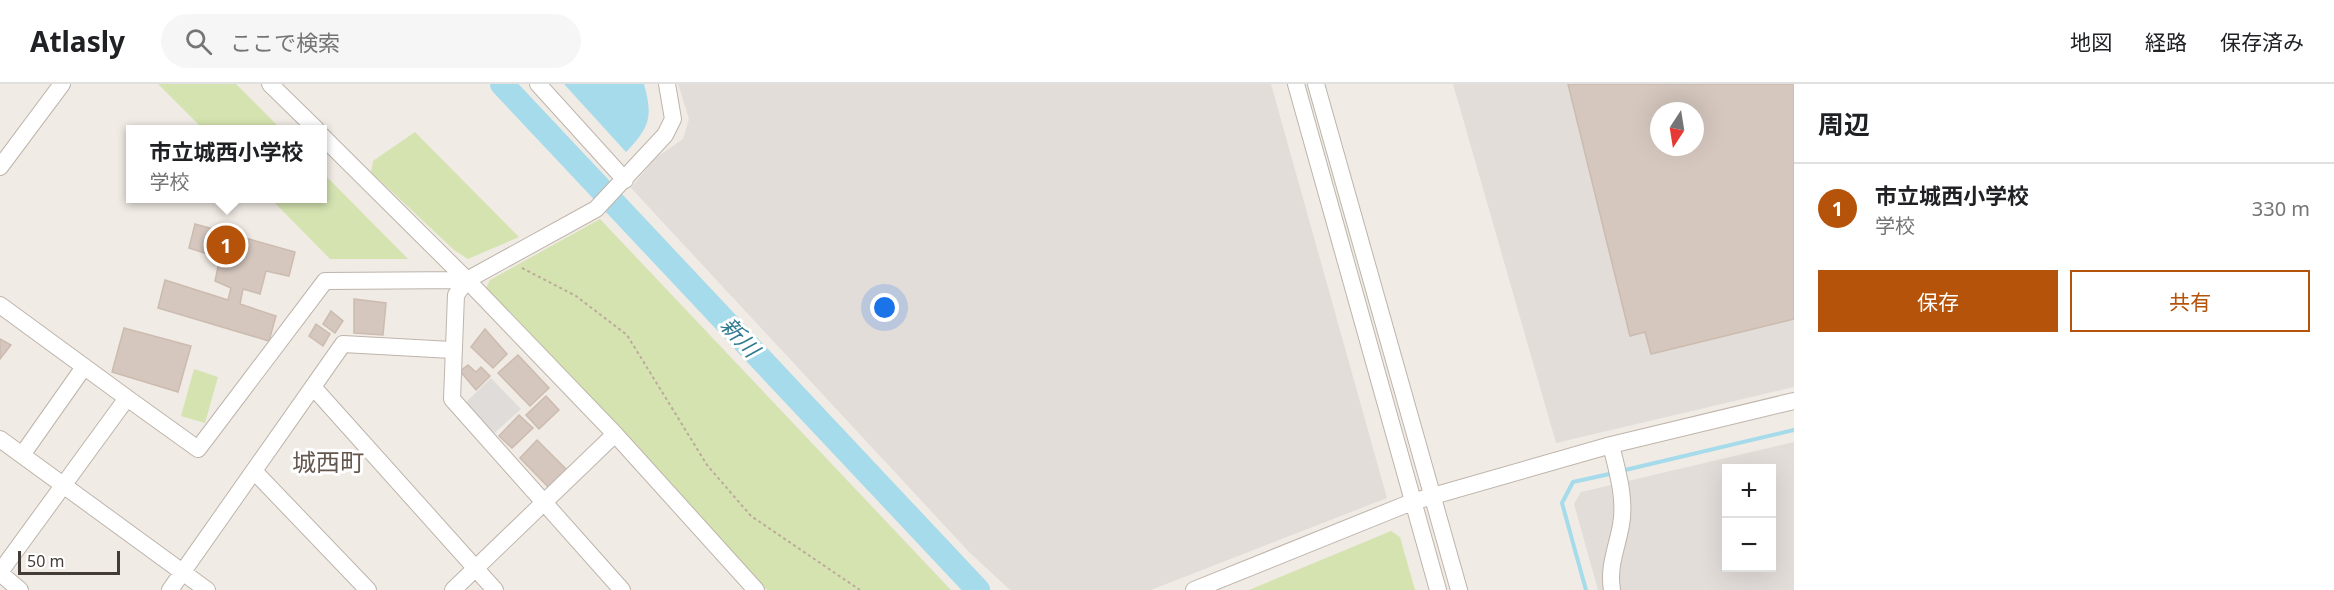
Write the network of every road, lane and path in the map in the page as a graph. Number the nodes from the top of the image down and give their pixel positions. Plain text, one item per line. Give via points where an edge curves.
1 (62, 84) edge
2 (270, 84) edge
3 (538, 84) edge
4 (667, 84) edge
5 (1296, 84) edge
6 (1316, 84) edge
7 (312, 125) edge
8 (327, 141) edge
9 (0, 167) edge
10 (625, 180) junction
11 (506, 259) junction
12 (467, 280) junction
13 (0, 304) edge
14 (452, 350) junction
15 (84, 367) junction
16 (314, 388) junction
17 (127, 398) junction
18 (1794, 401) edge
19 (615, 434) junction
20 (0, 439) edge
21 (1611, 445) junction
22 (22, 455) junction
23 (254, 471) junction
24 (62, 483) junction
25 (1432, 496) junction
26 (1412, 502) junction
27 (543, 504) junction
28 (475, 569) junction
29 (183, 571) junction
30 (0, 572) edge
31 (1438, 589) edge
32 (20, 590) edge
33 (170, 590) edge
34 (207, 590) edge
35 (368, 590) edge
36 (453, 590) edge
37 (495, 590) edge
38 (622, 590) edge
39 (756, 590) edge
40 (860, 590) edge
41 (1194, 590) edge
42 (1459, 590) edge
43 (1612, 590) edge

1 - 9 street
2 - 7 street
3 - 10 street
4 - 10 street via 673,119 665,135
5 - 26 street
6 - 25 street
8 - 12 street
10 - 11 street via 596,209
11 - 12 street
11 - 40 path via 576,296 627,335 707,465 737,503
12 - 14 street via 456,295
12 - 17 street via 325,281 198,449
12 - 19 street
13 - 15 street
14 - 16 street via 343,344
14 - 27 street via 452,399
15 - 17 street
15 - 22 street
16 - 23 street
16 - 28 street
17 - 24 street
18 - 21 street
19 - 27 street
19 - 39 street
20 - 22 street
21 - 25 street
21 - 43 street via 1621,488 1622,524 1612,552
22 - 24 street
23 - 29 street
23 - 35 street
24 - 29 street
24 - 30 street
25 - 26 street
25 - 42 street
26 - 31 street
26 - 41 street
27 - 28 street
27 - 38 street
28 - 36 street
28 - 37 street
29 - 33 street
29 - 34 street
30 - 32 street

